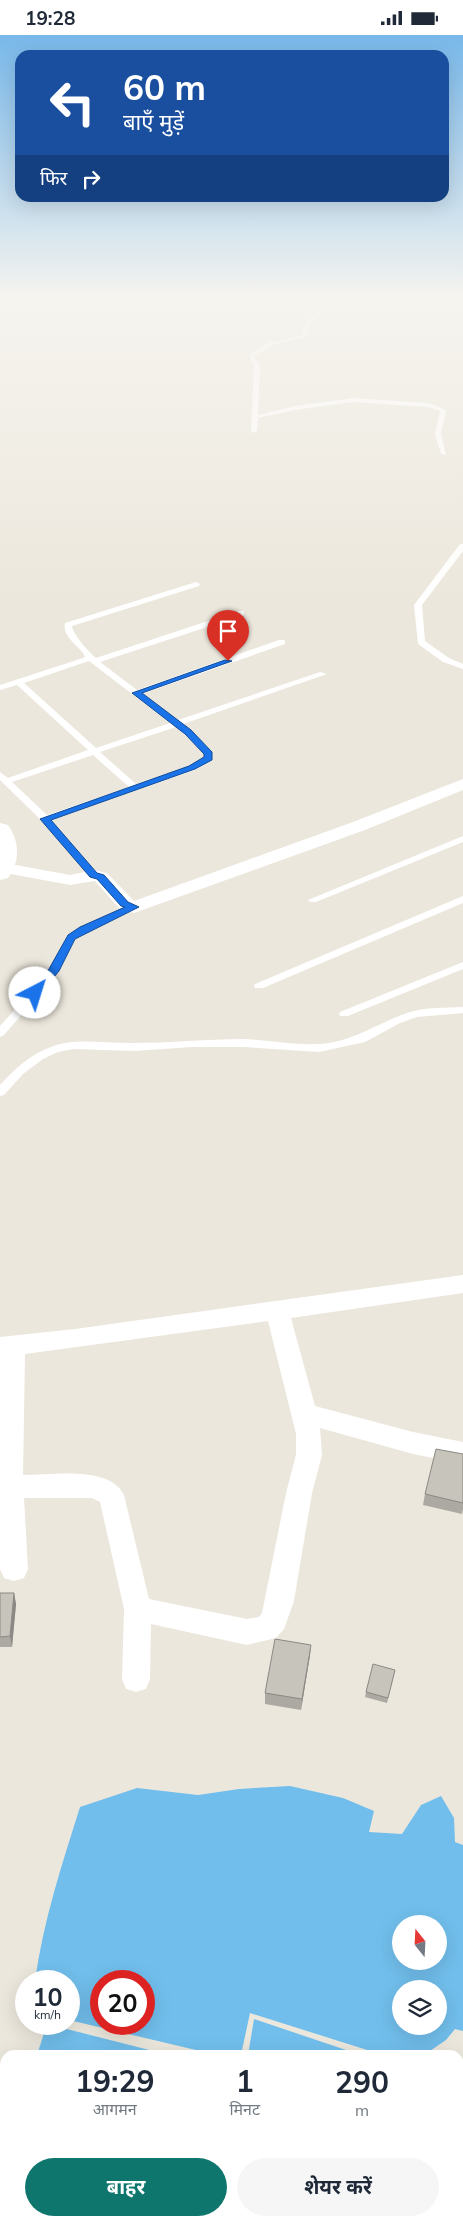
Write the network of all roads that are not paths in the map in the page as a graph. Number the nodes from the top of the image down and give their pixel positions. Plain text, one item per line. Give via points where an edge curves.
1 (256, 402) edge
2 (337, 402) edge
3 (387, 402) edge
4 (256, 417) junction
5 (254, 431) dead end
6 (444, 454) dead end
7 (463, 546) edge
8 (196, 584) dead end
9 (241, 613) dead end
10 (282, 643) dead end
11 (92, 659) junction
12 (463, 667) edge
13 (323, 674) dead end
14 (18, 682) junction
15 (0, 688) edge
16 (136, 693) junction
17 (175, 723) junction
18 (95, 751) junction
19 (3, 778) edge
20 (463, 784) edge
21 (135, 788) junction
22 (45, 819) junction
23 (0, 830) edge
24 (463, 839) edge
25 (3, 870) edge
26 (94, 875) junction
27 (463, 899) edge
28 (313, 900) dead end
29 (134, 907) junction
30 (463, 965) edge
31 (259, 986) dead end
32 (463, 1010) edge
33 (344, 1014) dead end
34 (0, 1033) edge
35 (0, 1092) edge
36 (463, 1284) edge
37 (277, 1311) junction
38 (7, 1346) edge
39 (304, 1413) junction
40 (463, 1453) edge
41 (11, 1487) junction
42 (14, 1569) dead end
43 (138, 1609) junction
44 (136, 1679) dead end

1 - 4 lane
2 - 4 lane
3 - 6 lane via 429,405 443,410 438,434
4 - 5 lane
7 - 12 lane via 418,605 420,642
8 - 11 lane via 68,625 69,633
9 - 11 lane
10 - 16 lane
11 - 14 lane
11 - 16 lane
13 - 17 lane
14 - 15 lane
14 - 18 lane
16 - 17 lane
17 - 18 lane
17 - 21 lane via 203,746 209,753 209,759
18 - 19 lane
18 - 21 lane
19 - 22 lane
20 - 29 street via 359,826
21 - 22 lane
22 - 26 lane
23 - 25 street via 7,853
24 - 28 lane
25 - 26 street via 70,880
26 - 29 street via 101,877 124,904
27 - 31 lane
29 - 34 lane via 71,937 54,971
30 - 33 lane
32 - 35 lane via 416,1014 361,1039 319,1048 244,1043 134,1047 73,1045 39,1056 19,1071
36 - 37 street
37 - 38 street
37 - 39 street
38 - 41 street
39 - 40 street via 413,1443
39 - 43 street via 309,1455 274,1620 266,1629 248,1632
41 - 42 street
41 - 43 street via 82,1485 97,1487 112,1495
43 - 44 street

